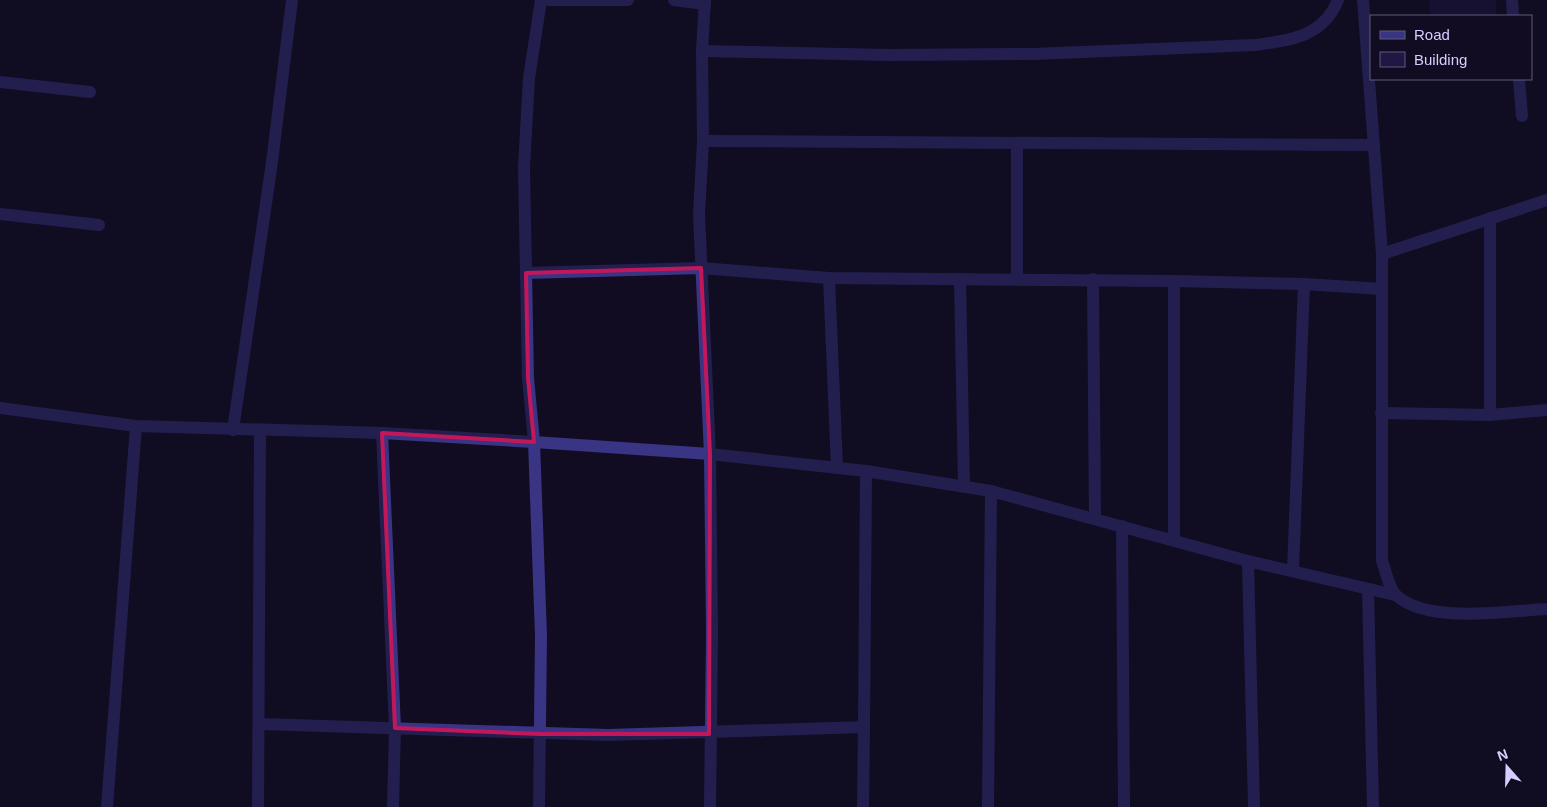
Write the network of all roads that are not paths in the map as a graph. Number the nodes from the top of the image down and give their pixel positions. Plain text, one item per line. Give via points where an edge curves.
1 (292, 0) edge
2 (541, 0) edge
3 (628, 0) edge
4 (674, 0) edge
5 (1338, 0) edge
6 (1364, 0) edge
7 (1512, 0) edge
8 (705, 2) edge
9 (1513, 15) edge
10 (702, 51) junction
11 (1519, 80) edge
12 (0, 82) edge
13 (90, 92) dead end
14 (1522, 116) dead end
15 (703, 141) junction
16 (1017, 143) junction
17 (1374, 145) junction
18 (1547, 200) edge
19 (0, 214) edge
20 (1490, 218) junction
21 (99, 225) dead end
22 (1382, 254) junction
23 (701, 268) junction
24 (526, 273) junction
25 (828, 278) junction
26 (960, 279) junction
27 (1093, 279) junction
28 (1017, 280) junction
29 (1174, 280) junction
30 (1304, 284) junction
31 (1382, 289) junction
32 (0, 408) edge
33 (1547, 410) edge
34 (1381, 413) junction
35 (1490, 415) junction
36 (136, 426) junction
37 (233, 430) junction
38 (260, 431) junction
39 (382, 433) junction
40 (534, 442) junction
41 (710, 454) junction
42 (837, 468) junction
43 (866, 471) junction
44 (964, 487) junction
45 (991, 491) junction
46 (1094, 519) junction
47 (1122, 526) junction
48 (1174, 540) junction
49 (1248, 561) junction
50 (1293, 571) junction
51 (1368, 588) junction
52 (1395, 595) junction
53 (1547, 609) edge
54 (260, 724) junction
55 (864, 727) junction
56 (395, 728) junction
57 (540, 734) junction
58 (709, 734) junction
59 (108, 807) edge
60 (258, 807) edge
61 (393, 807) edge
62 (539, 807) edge
63 (710, 807) edge
64 (863, 807) edge
65 (988, 807) edge
66 (1124, 807) edge
67 (1254, 807) edge
68 (1372, 807) edge

1 - 37 street
2 - 3 street
2 - 24 street via 525,128
4 - 8 street
5 - 10 street via 1319,28 1289,41 1255,45 1023,54
6 - 17 street
7 - 9 street
8 - 10 street
10 - 15 street
11 - 14 street
12 - 13 street
15 - 16 street
15 - 23 street via 699,215
16 - 17 street
16 - 28 street
17 - 22 street
18 - 20 street
19 - 21 street
20 - 22 street
20 - 35 street
22 - 31 street
23 - 24 street
23 - 25 street
23 - 41 street
24 - 40 street via 528,378
25 - 26 street
25 - 42 street
26 - 28 street
26 - 44 street
27 - 28 street
27 - 29 street
27 - 46 street
29 - 30 street
29 - 48 street
30 - 31 street
30 - 50 street
31 - 34 street via 1384,354
32 - 36 street
33 - 35 street
34 - 35 street
34 - 52 street via 1382,561
36 - 37 street
36 - 59 street
37 - 38 street
38 - 39 street
38 - 54 street
39 - 40 street
39 - 56 street
40 - 41 street
40 - 57 street via 542,636
41 - 42 street
41 - 58 street via 712,633
42 - 43 street
43 - 44 street
43 - 55 street
44 - 45 street
45 - 46 street
45 - 65 street
46 - 47 street
47 - 48 street
47 - 66 street
48 - 49 street
49 - 50 street
49 - 67 street
50 - 51 street
51 - 52 street
51 - 68 street
52 - 53 street via 1418,610 1447,614
54 - 56 street
54 - 60 street
55 - 58 street
55 - 64 street
56 - 57 street
56 - 61 street
57 - 58 street
57 - 62 street
58 - 63 street

